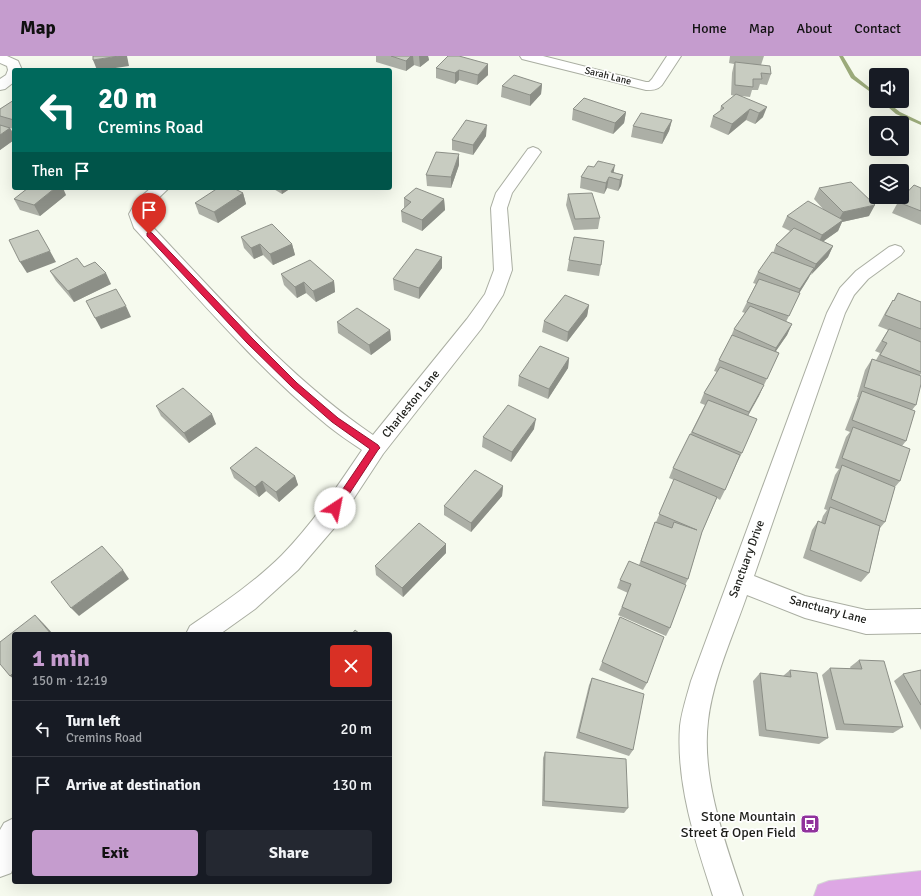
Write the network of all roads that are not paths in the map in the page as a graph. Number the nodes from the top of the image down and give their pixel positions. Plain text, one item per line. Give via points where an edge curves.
1 (527, 56) edge
2 (674, 56) edge
3 (0, 58) edge
4 (14, 68) edge
5 (12, 77) edge
6 (0, 86) edge
7 (533, 152) dead end
8 (159, 190) edge
9 (895, 251) dead end
10 (375, 448) junction
11 (739, 581) junction
12 (921, 621) edge
13 (202, 632) edge
14 (12, 837) edge
15 (0, 862) edge
16 (921, 886) edge
17 (728, 896) edge
18 (829, 896) edge

1 - 2 street, Sarah Lane via 646,86 653,86 657,82
3 - 4 street via 13,64
5 - 6 street
7 - 10 street, Charleston Lane via 504,193 499,208 503,270 494,295 474,324
8 - 10 street via 143,204 137,214 140,224 294,385 335,420
9 - 11 street, Sanctuary Drive via 862,275 846,292 836,313
10 - 13 street, Charleston Lane via 327,520 290,563 246,601
11 - 12 street, Sanctuary Lane via 805,607 866,622
11 - 17 street, Sanctuary Drive via 704,681 694,724 694,772 707,832
14 - 15 street
16 - 18 main road

